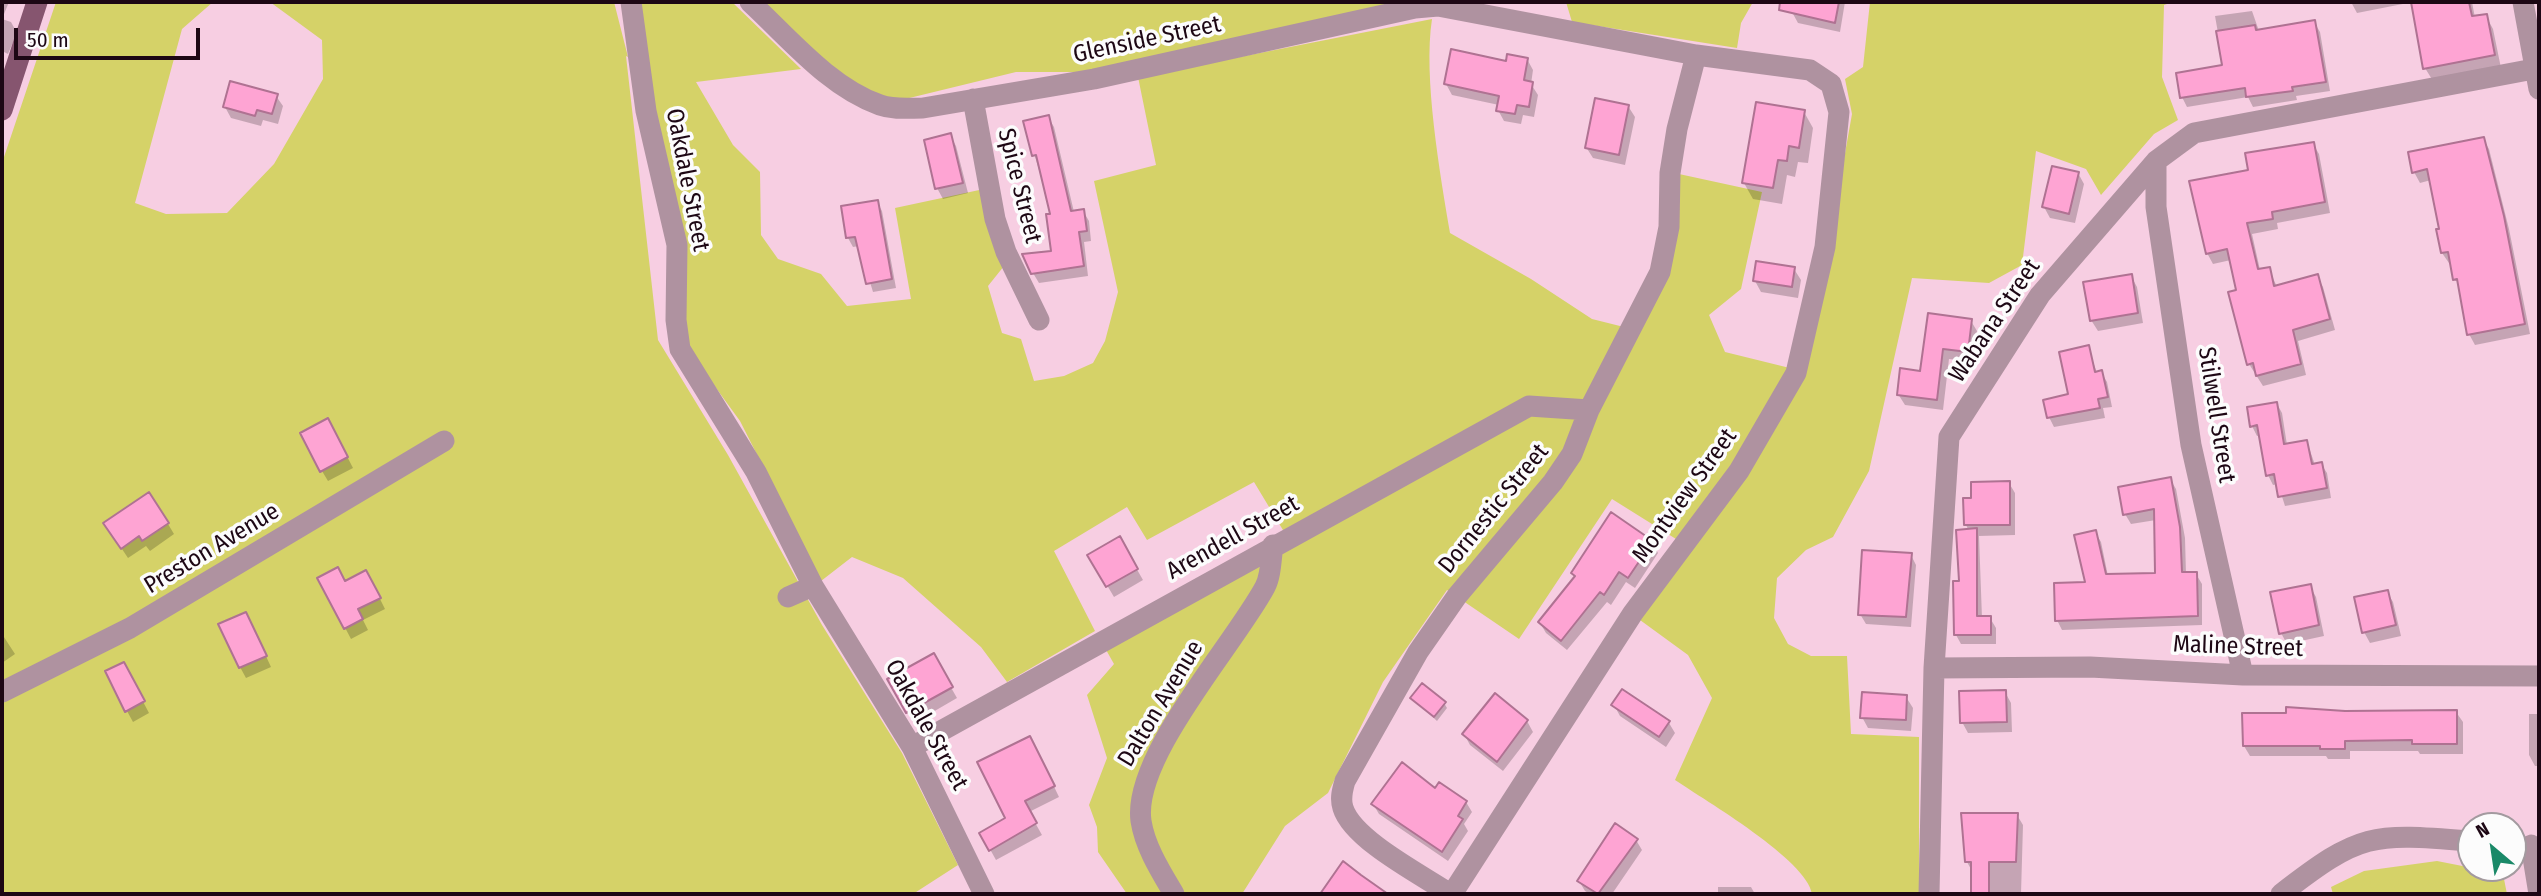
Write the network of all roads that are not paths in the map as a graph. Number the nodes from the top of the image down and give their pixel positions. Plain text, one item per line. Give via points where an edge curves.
1 (37, 2) edge
2 (631, 2) edge
3 (750, 2) edge
4 (2522, 2) edge
5 (1696, 55) junction
6 (2538, 75) edge
7 (1831, 84) joint
8 (973, 99) junction
9 (2, 110) edge
10 (2156, 161) junction
11 (1040, 320) dead end
12 (1589, 410) junction
13 (444, 441) dead end
14 (1273, 545) junction
15 (813, 586) junction
16 (788, 597) dead end
17 (1934, 668) junction
18 (2243, 675) junction
19 (2539, 677) edge
20 (2, 692) edge
21 (912, 747) junction
22 (2457, 840) edge
23 (2528, 845) edge
24 (984, 894) edge
25 (1174, 894) edge
26 (1451, 894) edge
27 (1929, 894) edge
28 (2281, 894) edge
29 (2539, 894) edge

1 - 9 main road
2 - 15 street, Oakdale Street via 646,111 677,245 680,349 756,472
3 - 8 street, Glenside Street via 828,74 863,98 899,109
4 - 6 street
5 - 7 street, Glenside Street via 1810,71
5 - 8 street, Glenside Street via 1438,6 1094,79
5 - 12 street, Dornestic Street via 1677,129 1669,227 1660,272
6 - 10 street, Wabana Street via 2205,130 2185,138
7 - 26 street, Montview Street via 1837,97 1839,127 1825,247 1796,373 1739,471 1633,613
8 - 11 street, Spice Street via 995,219 1006,253
10 - 17 street, Wabana Street via 2040,295 1949,437
10 - 18 street, Stilwell Street via 2156,207 2191,445
12 - 14 street, Arendell Street via 1529,406
12 - 26 street, Dornestic Street via 1572,454 1434,630 1345,781 1341,796 1349,821
13 - 20 street, Preston Avenue via 130,628
14 - 21 street, Arendell Street
14 - 25 street, Dalton Avenue via 1267,584 1155,757 1141,791 1141,822
15 - 16 street
15 - 21 street, Oakdale Street
17 - 18 street, Maline Street via 2090,667
17 - 27 street, Wabana Street
18 - 19 street, Maline Street
21 - 24 street, Oakdale Street
22 - 28 street via 2373,838 2338,852
23 - 29 street

